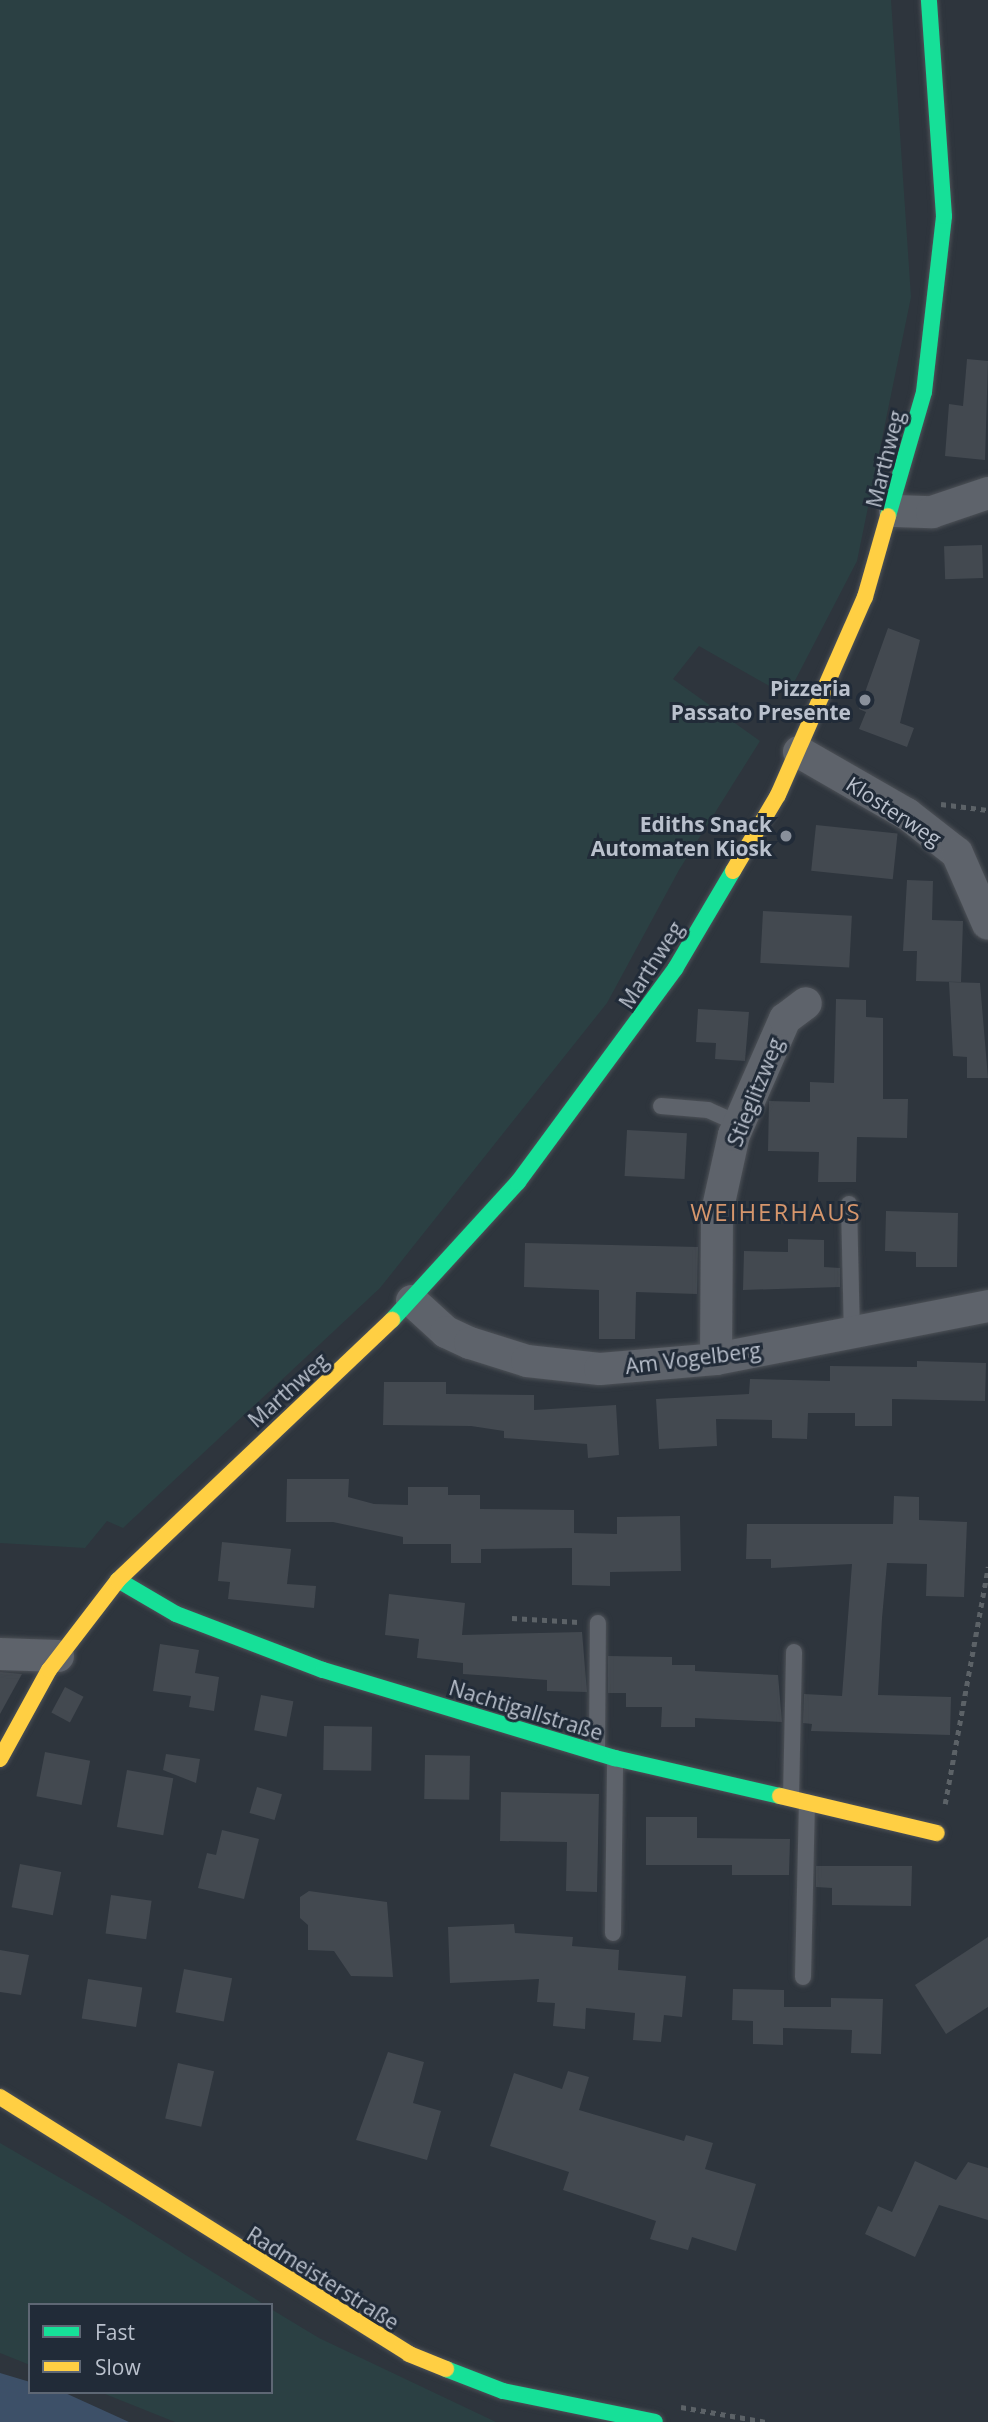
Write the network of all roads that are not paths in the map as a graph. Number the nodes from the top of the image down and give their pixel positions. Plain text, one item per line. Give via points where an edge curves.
1 (929, 0) edge
2 (988, 493) edge
3 (895, 511) junction
4 (799, 752) junction
5 (988, 924) edge
6 (806, 1003) dead end
7 (662, 1106) dead end
8 (739, 1124) junction
9 (849, 1204) dead end
10 (412, 1301) junction
11 (988, 1306) edge
12 (852, 1334) junction
13 (716, 1359) junction
14 (118, 1580) junction
15 (598, 1623) road end
16 (794, 1652) dead end
17 (0, 1654) edge
18 (58, 1656) junction
19 (597, 1753) junction
20 (615, 1758) junction
21 (0, 1759) edge
22 (790, 1798) junction
23 (807, 1802) junction
24 (937, 1833) road end
25 (613, 1933) dead end
26 (803, 1977) dead end
27 (0, 2097) edge
28 (655, 2422) edge

1 - 3 main road, Marthweg via 943,166 942,263 924,392
2 - 3 street via 932,512
3 - 4 main road, Marthweg
4 - 5 street, Klosterweg via 906,814 957,853
4 - 10 main road, Marthweg via 712,911 634,1029 518,1182
6 - 8 street, Stieglitzweg via 785,1019
7 - 8 lane via 708,1110
8 - 13 street, Stieglitzweg via 717,1212
9 - 12 lane
10 - 13 street, Am Vogelberg via 446,1332 527,1361 600,1369
10 - 14 main road, Marthweg
11 - 12 street, Am Vogelberg
12 - 13 street, Am Vogelberg
14 - 18 main road, Marthweg
14 - 19 main road, Nachtigallstraße via 176,1614 323,1670
15 - 19 lane
16 - 22 lane
17 - 18 street
18 - 21 main road, Marthweg
19 - 20 main road, Nachtigallstraße
20 - 22 main road, Nachtigallstraße
20 - 25 lane
22 - 23 main road, Nachtigallstraße
23 - 24 main road, Nachtigallstraße
23 - 26 lane
27 - 28 main road, Radmeisterstraße via 408,2354 503,2392

